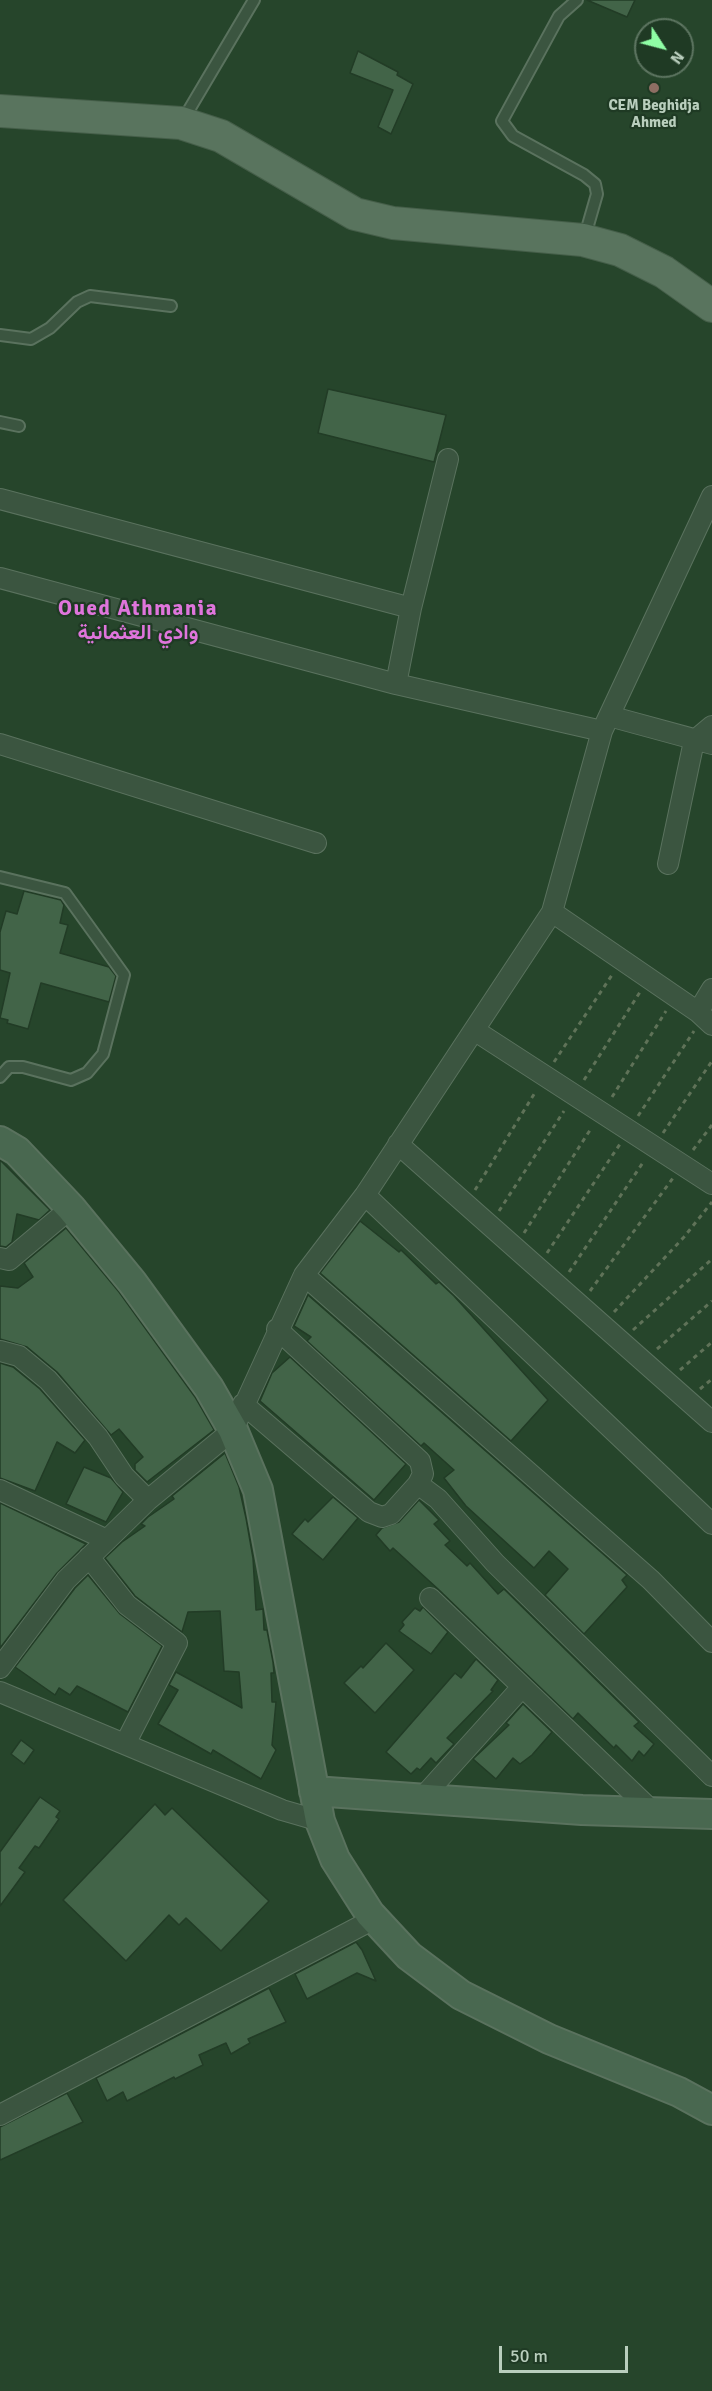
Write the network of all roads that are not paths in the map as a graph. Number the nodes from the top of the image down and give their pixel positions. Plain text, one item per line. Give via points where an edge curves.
1 (254, 0) edge
2 (577, 0) edge
3 (0, 111) edge
4 (181, 123) junction
5 (583, 240) junction
6 (171, 306) dead end
7 (712, 306) edge
8 (0, 335) edge
9 (0, 422) edge
10 (19, 426) dead end
11 (448, 459) dead end
12 (712, 496) edge
13 (0, 499) edge
14 (0, 578) edge
15 (411, 608) junction
16 (396, 684) junction
17 (606, 723) junction
18 (712, 726) edge
19 (703, 743) edge
20 (0, 744) edge
21 (316, 843) dead end
22 (668, 864) dead end
23 (0, 877) edge
24 (552, 912) junction
25 (712, 989) edge
26 (704, 1018) edge
27 (474, 1030) junction
28 (0, 1077) edge
29 (0, 1141) edge
30 (398, 1144) junction
31 (712, 1184) edge
32 (365, 1195) junction
33 (71, 1208) junction
34 (0, 1258) edge
35 (304, 1275) junction
36 (277, 1329) junction
37 (0, 1351) edge
38 (238, 1417) junction
39 (712, 1422) edge
40 (418, 1484) junction
41 (0, 1490) edge
42 (148, 1500) junction
43 (712, 1524) edge
44 (107, 1540) junction
45 (89, 1557) junction
46 (430, 1598) dead end
47 (712, 1642) edge
48 (0, 1668) edge
49 (522, 1687) junction
50 (0, 1692) edge
51 (125, 1744) junction
52 (712, 1776) edge
53 (314, 1791) junction
54 (422, 1798) junction
55 (653, 1812) junction
56 (712, 1814) edge
57 (320, 1821) junction
58 (374, 1919) junction
59 (712, 2110) edge
60 (0, 2115) edge

1 - 4 lane
2 - 5 lane via 559,16 502,121 513,136 595,184 597,194
3 - 4 main road
4 - 5 main road via 221,136 355,214 393,223
5 - 7 main road via 620,250 664,272
6 - 8 lane via 90,296 31,339
9 - 10 lane
11 - 15 street
12 - 17 street
13 - 15 street
14 - 16 street
15 - 16 street
16 - 17 street
17 - 19 street
17 - 24 street
18 - 19 street
19 - 22 street
20 - 21 street
23 - 28 lane via 64,893 124,975 103,1054 87,1073 71,1080 9,1067
24 - 26 street
24 - 27 street
25 - 26 street
27 - 30 street
27 - 31 street
29 - 33 main road via 17,1151
30 - 32 street
30 - 39 street
32 - 35 street
32 - 43 street
33 - 34 street via 9,1260
33 - 38 main road via 132,1282 209,1388
35 - 36 street
35 - 47 street via 651,1580
36 - 38 street
36 - 40 street via 420,1461 423,1474
37 - 42 street via 19,1356 48,1380 98,1437 124,1476
38 - 40 street via 369,1512 382,1517 391,1514
38 - 42 street
38 - 53 main road via 258,1490
40 - 52 street via 438,1499 495,1563
41 - 44 street
42 - 44 street
44 - 45 street
45 - 48 street via 66,1580
45 - 51 street via 127,1605 177,1643
46 - 49 street
49 - 54 street
49 - 55 street
50 - 51 street
51 - 57 street
53 - 54 main road
53 - 57 main road
54 - 55 main road
55 - 56 main road
57 - 58 main road via 335,1859
58 - 59 main road via 409,1956 461,1995 549,2039 679,2092
58 - 60 street

